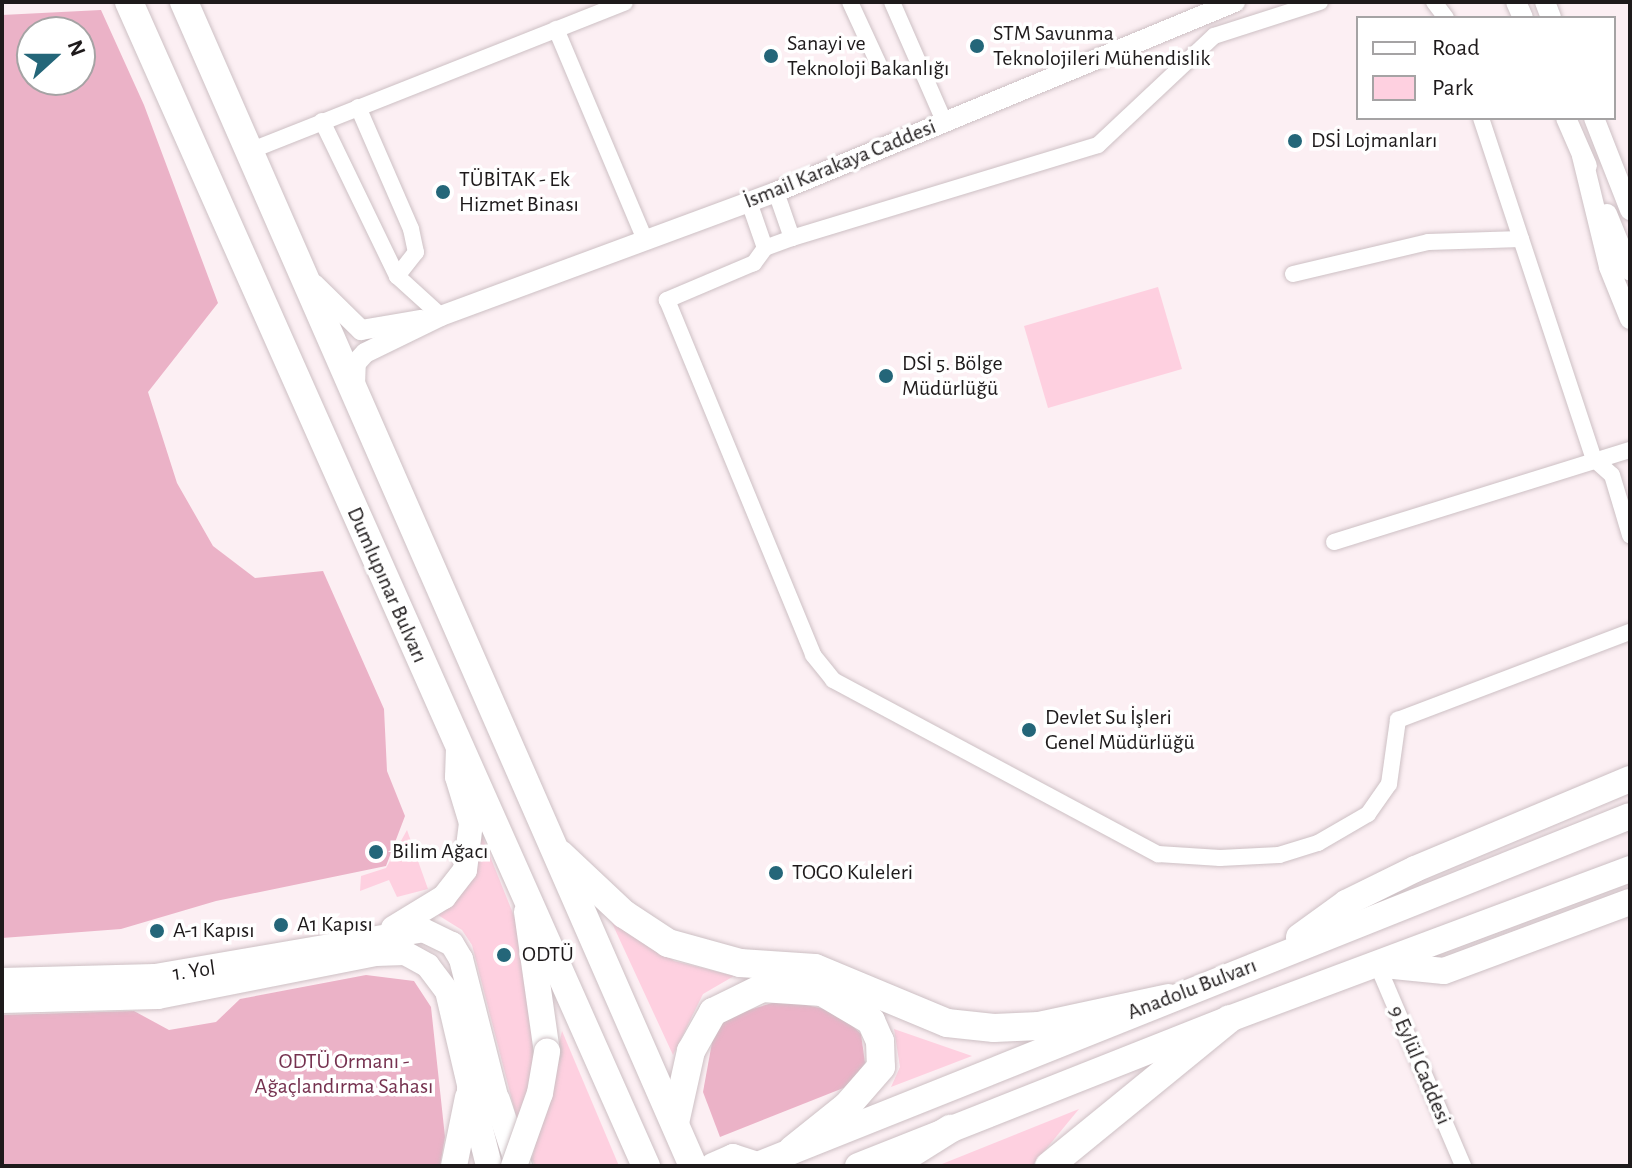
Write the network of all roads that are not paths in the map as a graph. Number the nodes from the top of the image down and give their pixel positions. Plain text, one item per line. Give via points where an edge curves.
1 (129, 2) edge
2 (184, 2) edge
3 (625, 2) edge
4 (850, 2) edge
5 (892, 2) edge
6 (1235, 2) edge
7 (1320, 2) edge
8 (1210, 7) edge
9 (556, 29) junction
10 (879, 65) dead end
11 (358, 107) junction
12 (1482, 120) edge
13 (1567, 120) edge
14 (1595, 120) edge
15 (322, 121) junction
16 (944, 121) junction
17 (1605, 145) junction
18 (252, 150) junction
19 (1582, 156) junction
20 (1630, 187) edge
21 (776, 192) junction
22 (749, 202) junction
23 (1630, 210) edge
24 (644, 237) junction
25 (792, 238) junction
26 (1521, 239) junction
27 (765, 248) junction
28 (1630, 270) edge
29 (305, 274) junction
30 (1293, 274) dead end
31 (397, 276) junction
32 (441, 316) junction
33 (1630, 319) edge
34 (366, 419) junction
35 (1630, 450) edge
36 (1594, 459) junction
37 (1630, 535) edge
38 (1334, 542) dead end
39 (1630, 632) edge
40 (458, 750) junction
41 (1630, 779) edge
42 (1630, 816) edge
43 (552, 847) junction
44 (1630, 869) edge
45 (520, 877) junction
46 (1630, 902) edge
47 (381, 947) junction
48 (1269, 959) junction
49 (1377, 964) junction
50 (218, 977) junction
51 (2, 980) edge
52 (1168, 998) junction
53 (2, 1001) edge
54 (1229, 1019) junction
55 (470, 1089) junction
56 (497, 1100) joint
57 (950, 1129) junction
58 (684, 1145) edge
59 (792, 1150) junction
60 (645, 1163) edge
61 (757, 1165) edge
62 (454, 1166) edge
63 (489, 1166) edge
64 (516, 1166) edge
65 (713, 1166) edge
66 (858, 1166) edge
67 (891, 1166) edge
68 (1049, 1166) edge
69 (1463, 1166) edge

1 - 40 highway, Dumlupınar Bulvarı
2 - 18 highway
3 - 9 street
4 - 10 street
5 - 16 street
6 - 8 street, İsmail Karakaya Caddesi
7 - 25 street via 1214,36 1098,145
8 - 16 street, İsmail Karakaya Caddesi
9 - 11 street
9 - 24 street
11 - 15 street
11 - 31 street via 411,229 416,252
12 - 26 street
13 - 19 street
14 - 17 street
15 - 18 street
15 - 31 street
16 - 21 street, İsmail Karakaya Caddesi
17 - 20 street
17 - 23 street
18 - 29 highway
19 - 28 street
19 - 33 street via 1609,267
21 - 22 street, İsmail Karakaya Caddesi
21 - 25 street
22 - 24 street, İsmail Karakaya Caddesi
22 - 27 street
24 - 32 street, İsmail Karakaya Caddesi
25 - 27 street
26 - 30 street via 1428,242
26 - 36 street
27 - 39 street via 754,263 667,300 813,655 833,680 1158,854 1279,855 1318,843 1368,814 1389,784 1398,720
29 - 32 street, İsmail Karakaya Caddesi via 345,321 361,330
29 - 34 highway
31 - 32 street
32 - 34 street, İsmail Karakaya Caddesi via 365,353 356,363 352,377
34 - 43 highway
35 - 36 street
36 - 37 street via 1612,475
36 - 38 street
40 - 45 highway, Dumlupınar Bulvarı
40 - 47 main road via 457,777 471,823 465,870 444,897
41 - 48 main road via 1346,903
42 - 48 main road, Anadolu Bulvarı
43 - 52 highway via 624,914 668,943 740,963 815,968 947,1023 1039,1026
43 - 58 highway
44 - 49 main road, Anadolu Bulvarı
45 - 60 highway, Dumlupınar Bulvarı
45 - 64 main road, bridge via 547,1052 540,1093
46 - 49 main road via 1444,971
47 - 50 main road, 1. Yol
47 - 50 main road via 266,977
47 - 55 main road via 417,957 439,977
47 - 56 main road via 423,930 452,944 468,977
48 - 52 main road, Anadolu Bulvarı
49 - 54 main road, Anadolu Bulvarı
49 - 69 street, 9 Eylül Caddesi
50 - 51 main road, 1. Yol
50 - 53 main road, 1. Yol via 158,997
52 - 59 main road, Anadolu Bulvarı
54 - 57 main road, Anadolu Bulvarı
54 - 68 highway
55 - 62 main road
55 - 63 main road
56 - 64 main road
57 - 66 main road, Anadolu Bulvarı
57 - 67 highway
58 - 59 highway via 691,1051 713,1012 762,988 822,992 871,1021 880,1041 881,1067 847,1106
59 - 61 main road, Anadolu Bulvarı
61 - 65 main road via 733,1157

